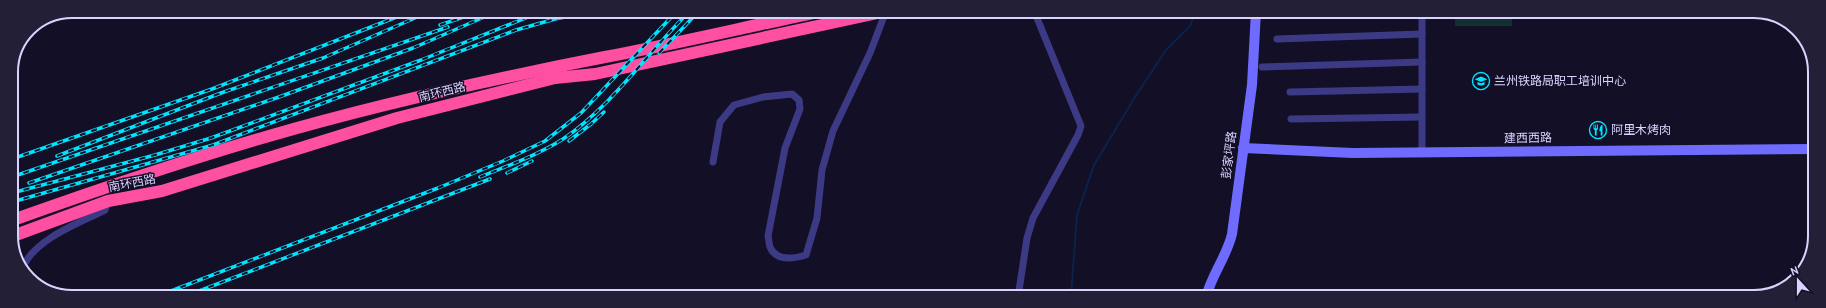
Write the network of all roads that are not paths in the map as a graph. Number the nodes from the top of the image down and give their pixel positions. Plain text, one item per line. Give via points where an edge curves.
1 (790, 18) edge
2 (855, 18) edge
3 (884, 18) edge
4 (1037, 18) edge
5 (1256, 18) edge
6 (1422, 18) edge
7 (1422, 34) junction
8 (1277, 40) dead end
9 (1422, 62) junction
10 (1262, 67) dead end
11 (1422, 89) junction
12 (1290, 92) dead end
13 (1422, 118) junction
14 (1291, 119) dead end
15 (1243, 148) junction
16 (1808, 149) edge
17 (1422, 152) junction
18 (713, 162) dead end
19 (108, 201) junction
20 (18, 218) edge
21 (18, 234) edge
22 (25, 263) edge
23 (1019, 290) edge
24 (1208, 290) edge

1 - 20 highway, 南环西路 via 553,66 396,102 269,136
2 - 19 highway, 南环西路 via 595,74 555,78 397,118 162,191
3 - 18 street via 833,131 822,170 817,218 806,255 788,259 776,254 770,249 768,236 785,148 800,109 799,100 792,94 762,97 734,105 720,122
4 - 23 street via 1081,126 1033,218 1027,238
5 - 15 street, 彭家坪路 via 1252,85
6 - 7 street
7 - 8 street
7 - 9 street
9 - 10 street
9 - 11 street
11 - 12 street
11 - 13 street
13 - 14 street
13 - 17 street
15 - 17 street, 建西西路 via 1353,153
15 - 24 street, 彭家坪路 via 1229,245
16 - 17 street, 建西西路
19 - 21 highway, 南环西路
19 - 22 street via 105,210 67,228 42,244 31,253

